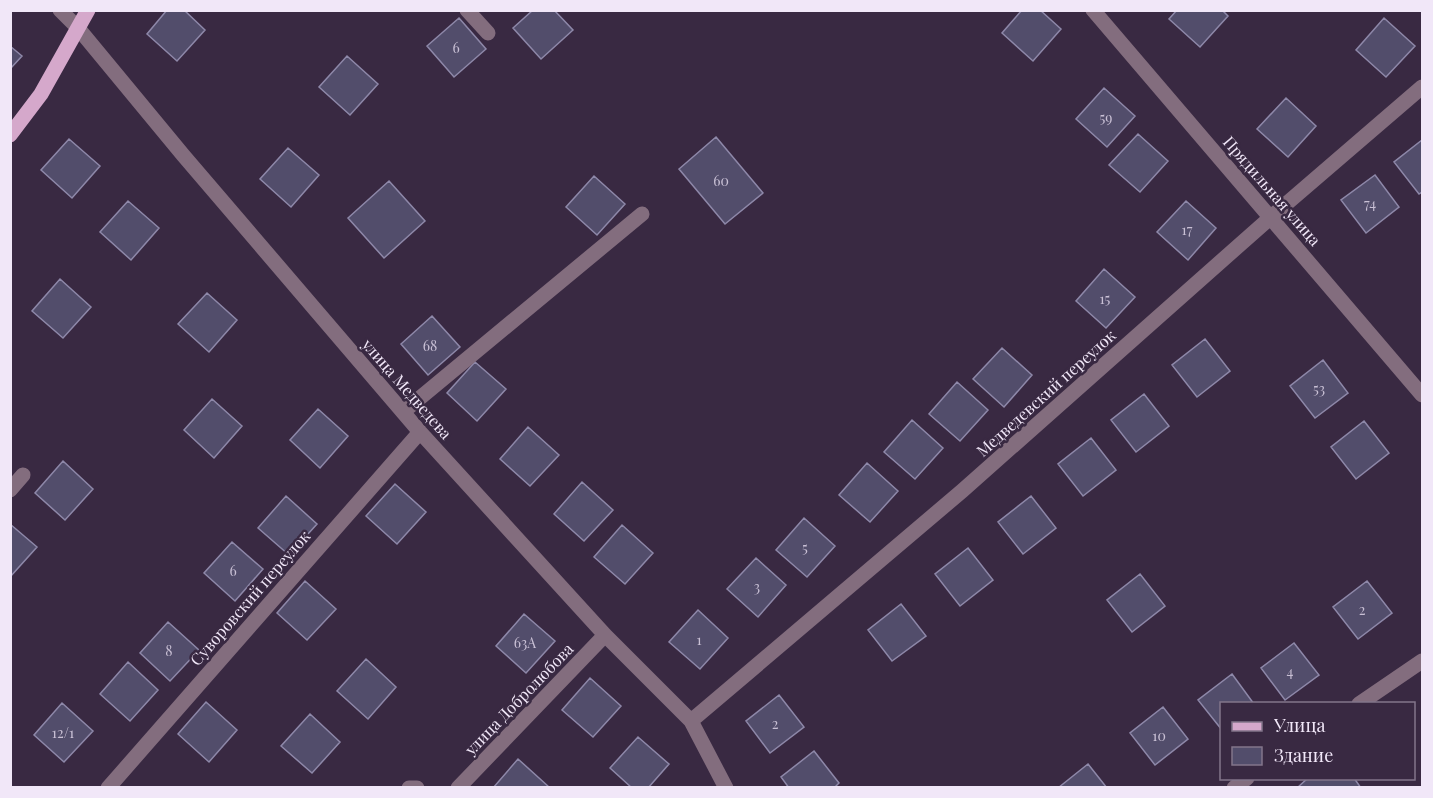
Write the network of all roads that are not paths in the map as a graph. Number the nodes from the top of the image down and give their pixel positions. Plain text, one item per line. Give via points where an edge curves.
1 (60, 10) edge
2 (88, 10) edge
3 (467, 10) edge
4 (1093, 10) edge
5 (78, 28) junction
6 (488, 33) dead end
7 (1422, 87) edge
8 (10, 135) edge
9 (642, 214) dead end
10 (1271, 217) junction
11 (1422, 395) edge
12 (403, 412) junction
13 (420, 432) junction
14 (23, 475) dead end
15 (10, 490) edge
16 (605, 635) junction
17 (1422, 661) edge
18 (1362, 702) edge
19 (691, 721) junction
20 (108, 788) edge
21 (409, 788) edge
22 (417, 788) edge
23 (459, 788) edge
24 (726, 788) edge

1 - 5 street, улица Медведева
2 - 5 main road
3 - 6 street
4 - 10 street, Прядильная улица
5 - 8 main road via 41,94
5 - 12 street, улица Медведева
7 - 10 street, Медведевский переулок
9 - 12 street
10 - 11 street, Прядильная улица
10 - 19 street, Медведевский переулок via 962,491
12 - 13 street, улица Медведева
13 - 16 street, улица Медведева
13 - 20 street, Суворовский переулок
14 - 15 street
16 - 19 street, улица Медведева
16 - 23 street, улица Добролюбова
17 - 18 street
19 - 24 street, улица Медведева
21 - 22 street

